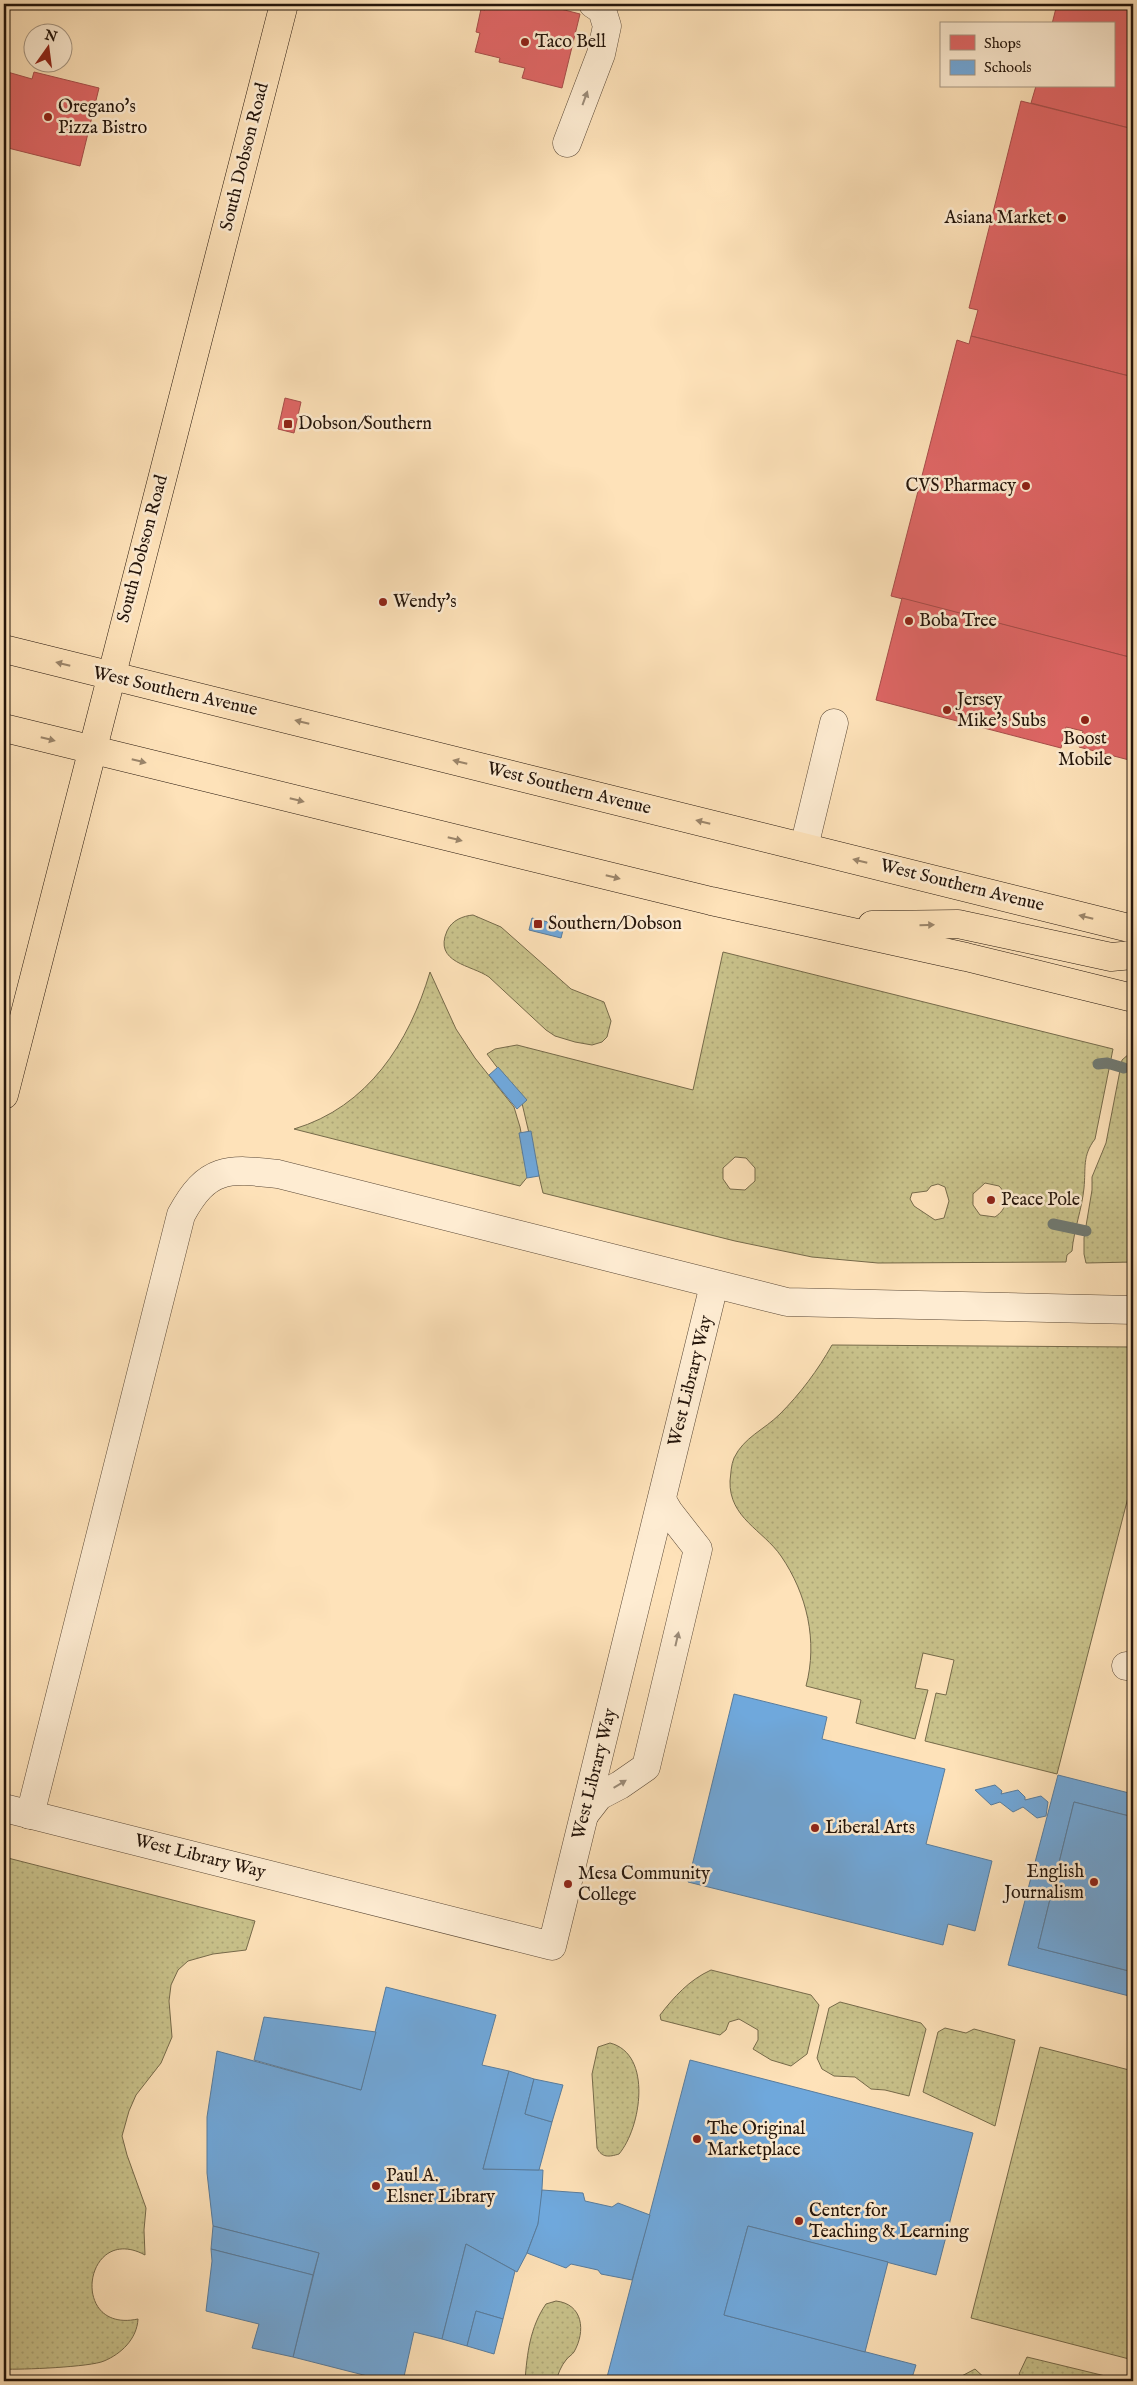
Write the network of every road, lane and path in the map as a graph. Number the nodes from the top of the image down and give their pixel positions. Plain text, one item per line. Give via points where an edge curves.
1 (284, 4) edge
2 (593, 4) edge
3 (567, 143) dead end
4 (4, 649) edge
5 (110, 676) junction
6 (834, 723) dead end
7 (4, 728) edge
8 (92, 750) junction
9 (804, 847) junction
10 (826, 926) junction
11 (1133, 929) edge
12 (1133, 955) edge
13 (1133, 998) edge
14 (4, 1095) edge
15 (714, 1285) junction
16 (1133, 1310) edge
17 (662, 1500) junction
18 (4, 1808) edge
19 (30, 1815) junction
20 (585, 1816) junction

1 - 5 main road, South Dobson Road
3 -> 2 lane via 601,54 607,26 602,10
5 -> 4 main road, West Southern Avenue
5 - 8 main road, South Dobson Road
9 -> 5 main road, West Southern Avenue
6 - 9 lane
7 -> 8 main road
8 -> 10 main road via 711,902
8 - 14 main road, South Dobson Road
11 -> 9 main road, West Southern Avenue
10 -> 12 main road via 958,924 1111,957
10 - 13 main road
15 - 16 lane via 787,1302
15 - 17 lane, West Library Way
15 - 19 lane via 278,1174 246,1170 213,1175 193,1193 181,1216
17 - 20 lane, West Library Way
20 -> 17 lane via 599,1796 646,1767 698,1549
18 - 19 lane, West Library Way
19 - 20 lane, West Library Way via 552,1946

